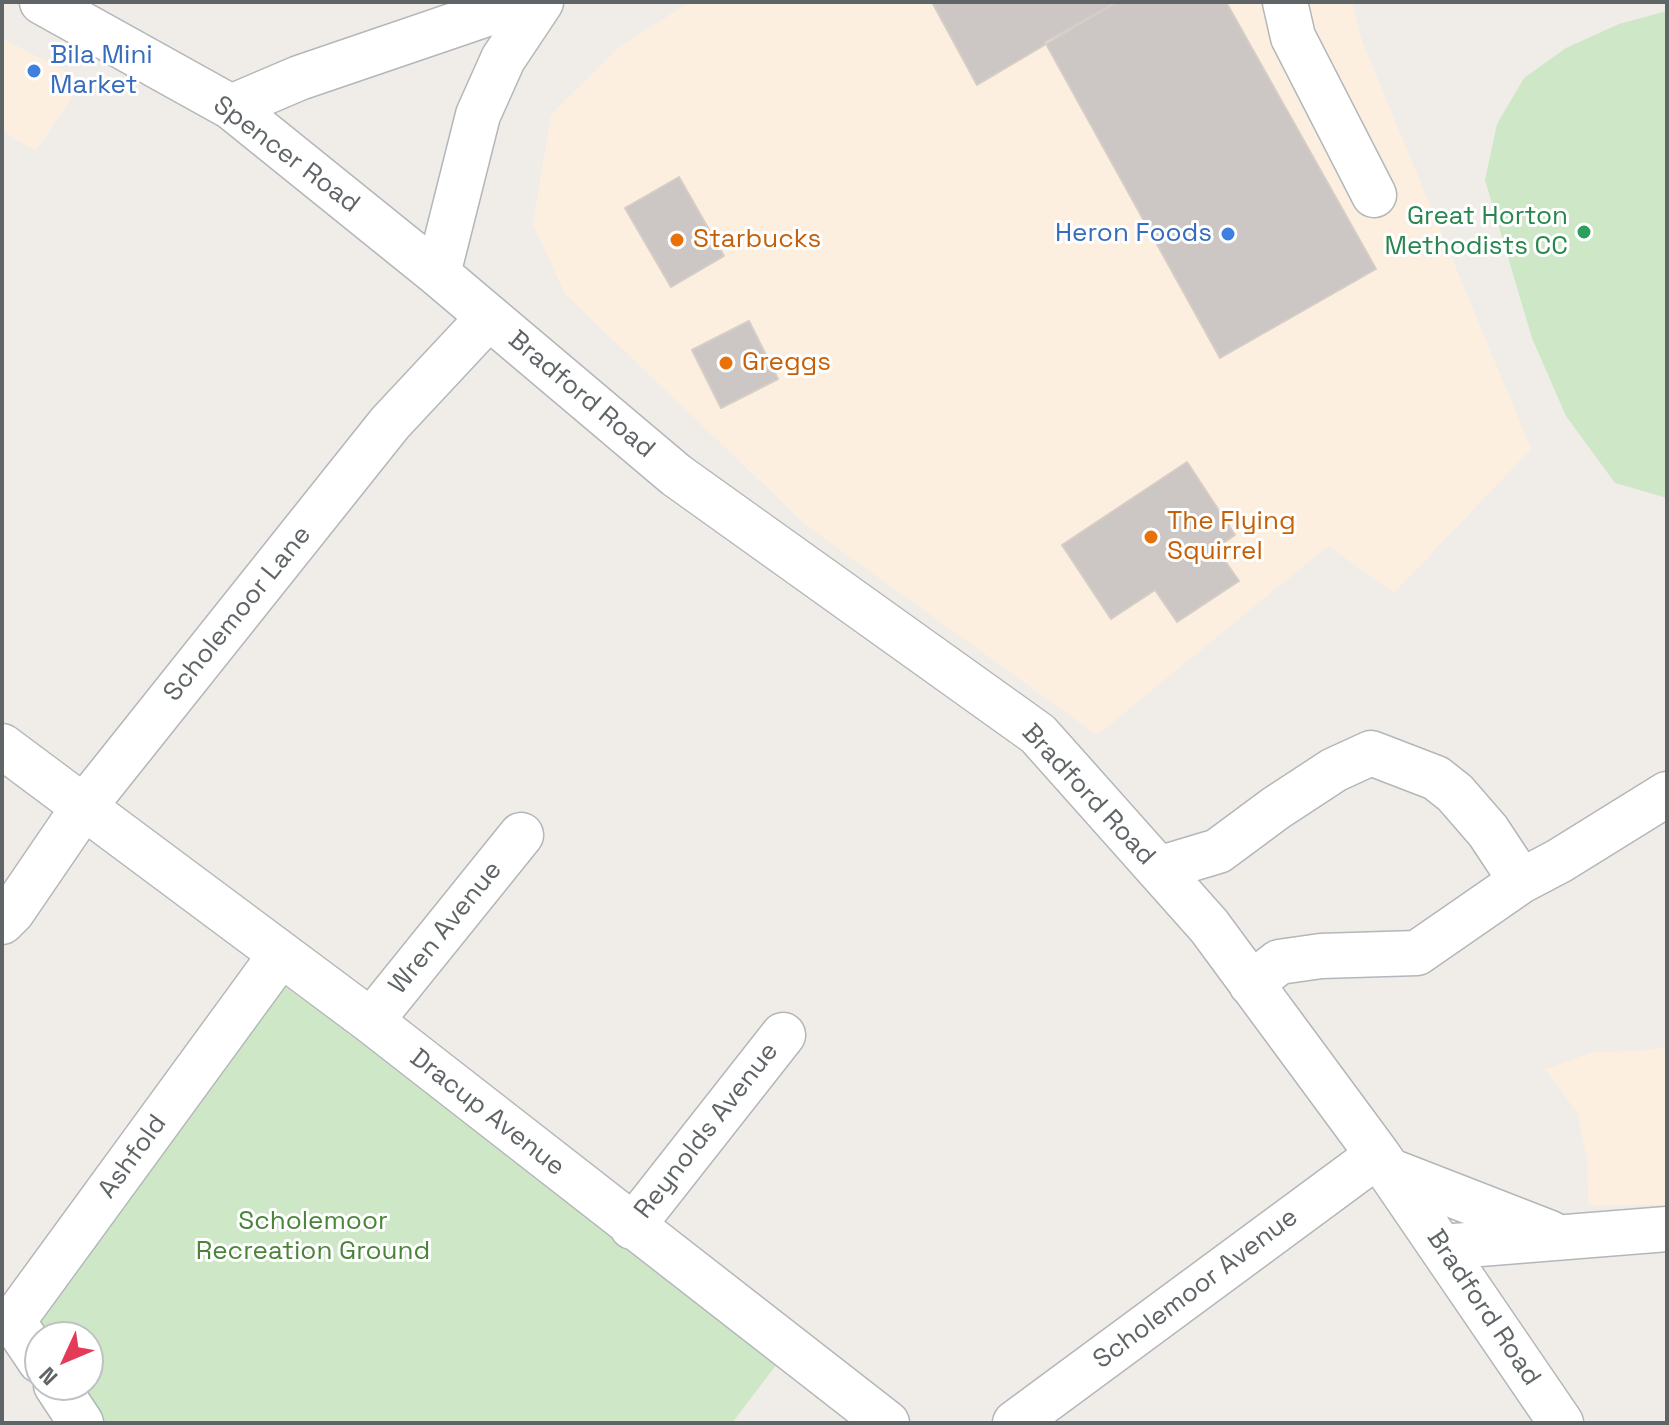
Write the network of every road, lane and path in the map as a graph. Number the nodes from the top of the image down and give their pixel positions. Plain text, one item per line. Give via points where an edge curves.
1 (42, 2) edge
2 (522, 2) edge
3 (541, 2) edge
4 (1285, 2) edge
5 (231, 107) junction
6 (1374, 195) dead end
7 (438, 274) junction
8 (489, 317) junction
9 (2, 746) edge
10 (1663, 802) edge
11 (83, 808) junction
12 (521, 835) dead end
13 (1158, 869) junction
14 (1521, 881) junction
15 (2, 922) edge
16 (281, 954) junction
17 (1251, 984) junction
18 (371, 1021) junction
19 (783, 1035) dead end
20 (1383, 1162) junction
21 (632, 1227) junction
22 (1667, 1229) edge
23 (1560, 1237) junction
24 (1442, 1247) junction
25 (24, 1337) edge
26 (67, 1401) edge
27 (81, 1423) edge
28 (887, 1423) edge
29 (1015, 1423) edge
30 (1561, 1423) edge

1 - 5 street, Spencer Road
2 - 5 street via 299,78
3 - 7 street via 503,59 478,115
4 - 6 street via 1293,37
5 - 7 street, Spencer Road
7 - 8 street, Bradford Road
8 - 11 street, Scholemoor Lane via 390,423
8 - 13 street, Bradford Road via 676,475 1038,734
9 - 11 street, Dracup Avenue
10 - 14 street
11 - 15 street, Scholemoor Lane
11 - 16 street, Dracup Avenue
12 - 18 street, Wren Avenue
13 - 14 street via 1218,851 1334,770 1371,753 1436,778 1455,793
13 - 17 street, Bradford Road
14 - 17 street via 1417,953 1279,962
16 - 18 street, Dracup Avenue
16 - 25 street, Ashfold via 13,1321
17 - 20 street, Bradford Road
18 - 21 street, Dracup Avenue
19 - 21 street, Reynolds Avenue
20 - 23 street
20 - 24 street, Bradford Road
20 - 29 street, Scholemoor Avenue
21 - 28 street, Dracup Avenue
22 - 23 street
23 - 24 street
24 - 30 street, Bradford Road
26 - 27 street

